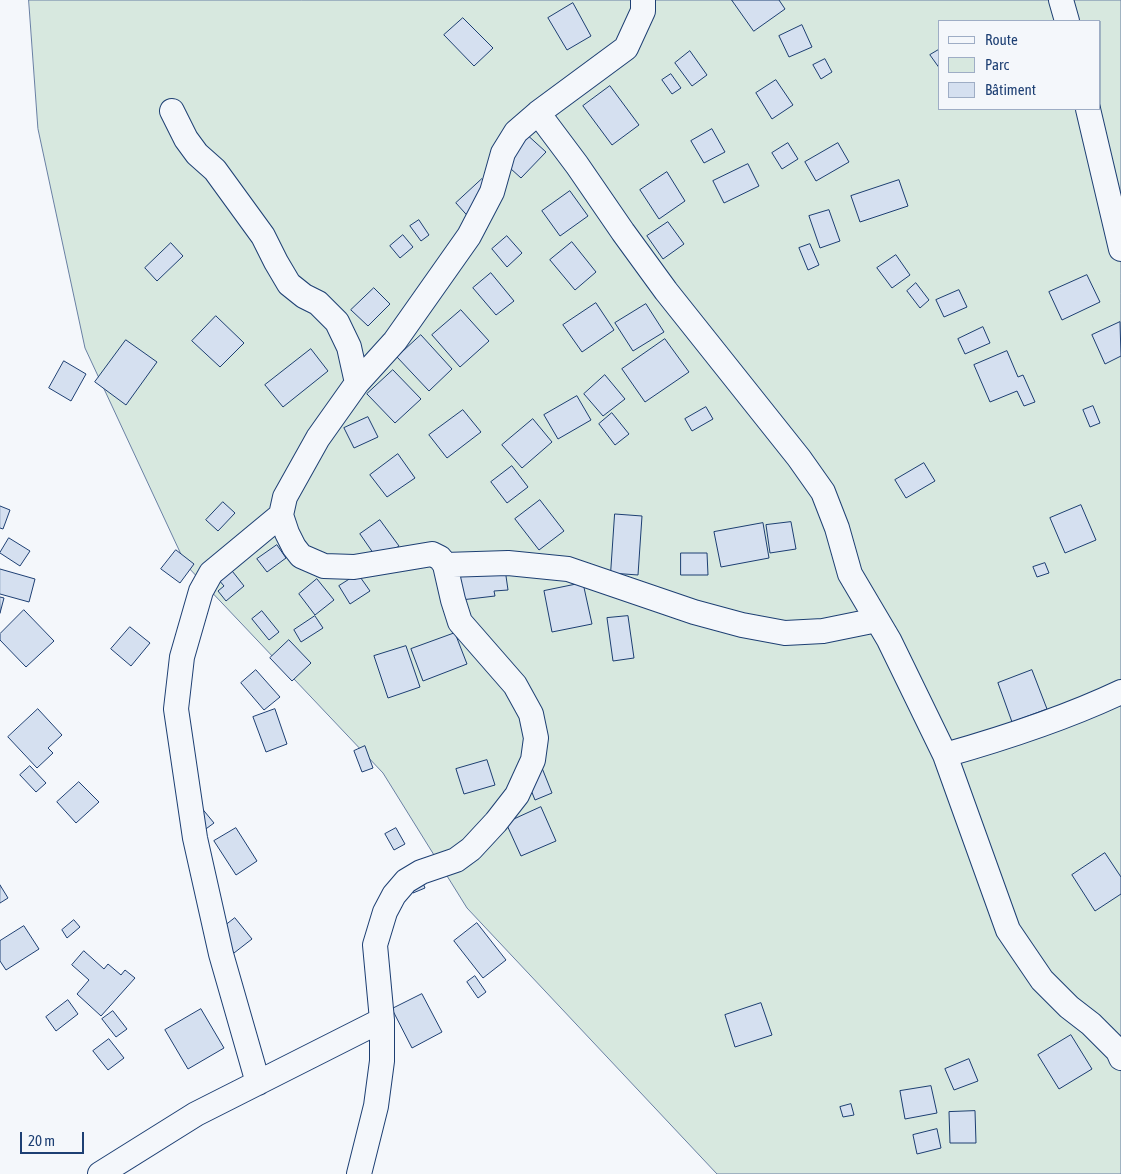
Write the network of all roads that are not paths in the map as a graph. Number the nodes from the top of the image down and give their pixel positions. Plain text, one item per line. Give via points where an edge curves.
1 (643, 0) edge
2 (1061, 0) edge
3 (1067, 20) edge
4 (172, 110) dead end
5 (1088, 110) edge
6 (538, 113) junction
7 (1121, 249) edge
8 (357, 383) junction
9 (281, 515) junction
10 (445, 566) junction
11 (877, 620) junction
12 (1121, 692) edge
13 (944, 755) junction
14 (382, 1020) junction
15 (1121, 1058) edge
16 (258, 1083) junction
17 (100, 1174) edge
18 (358, 1174) edge

1 - 6 street via 643,11 626,48
2 - 3 street
4 - 8 street via 196,154 215,170 263,236 289,284 318,303 337,322 349,347
5 - 7 street
6 - 8 street via 516,132 503,153 492,192 469,236 395,341
6 - 11 street via 666,291 823,492 850,574
8 - 9 street via 318,438 285,497
9 - 10 street via 301,556 324,566 354,567 432,554
9 - 16 street via 211,573 201,591 182,657 176,709 195,838 221,954
10 - 11 street via 508,563 568,568 694,612 784,633 824,631
10 - 14 street via 460,622 514,685 531,714 536,738 532,760 518,795 471,850 456,860 406,880 394,895 385,912 376,944
11 - 13 street
12 - 13 street via 1008,737
13 - 15 street via 1008,930 1042,980 1092,1024
14 - 16 street
14 - 18 street via 382,1061 376,1106
16 - 17 street via 196,1114

